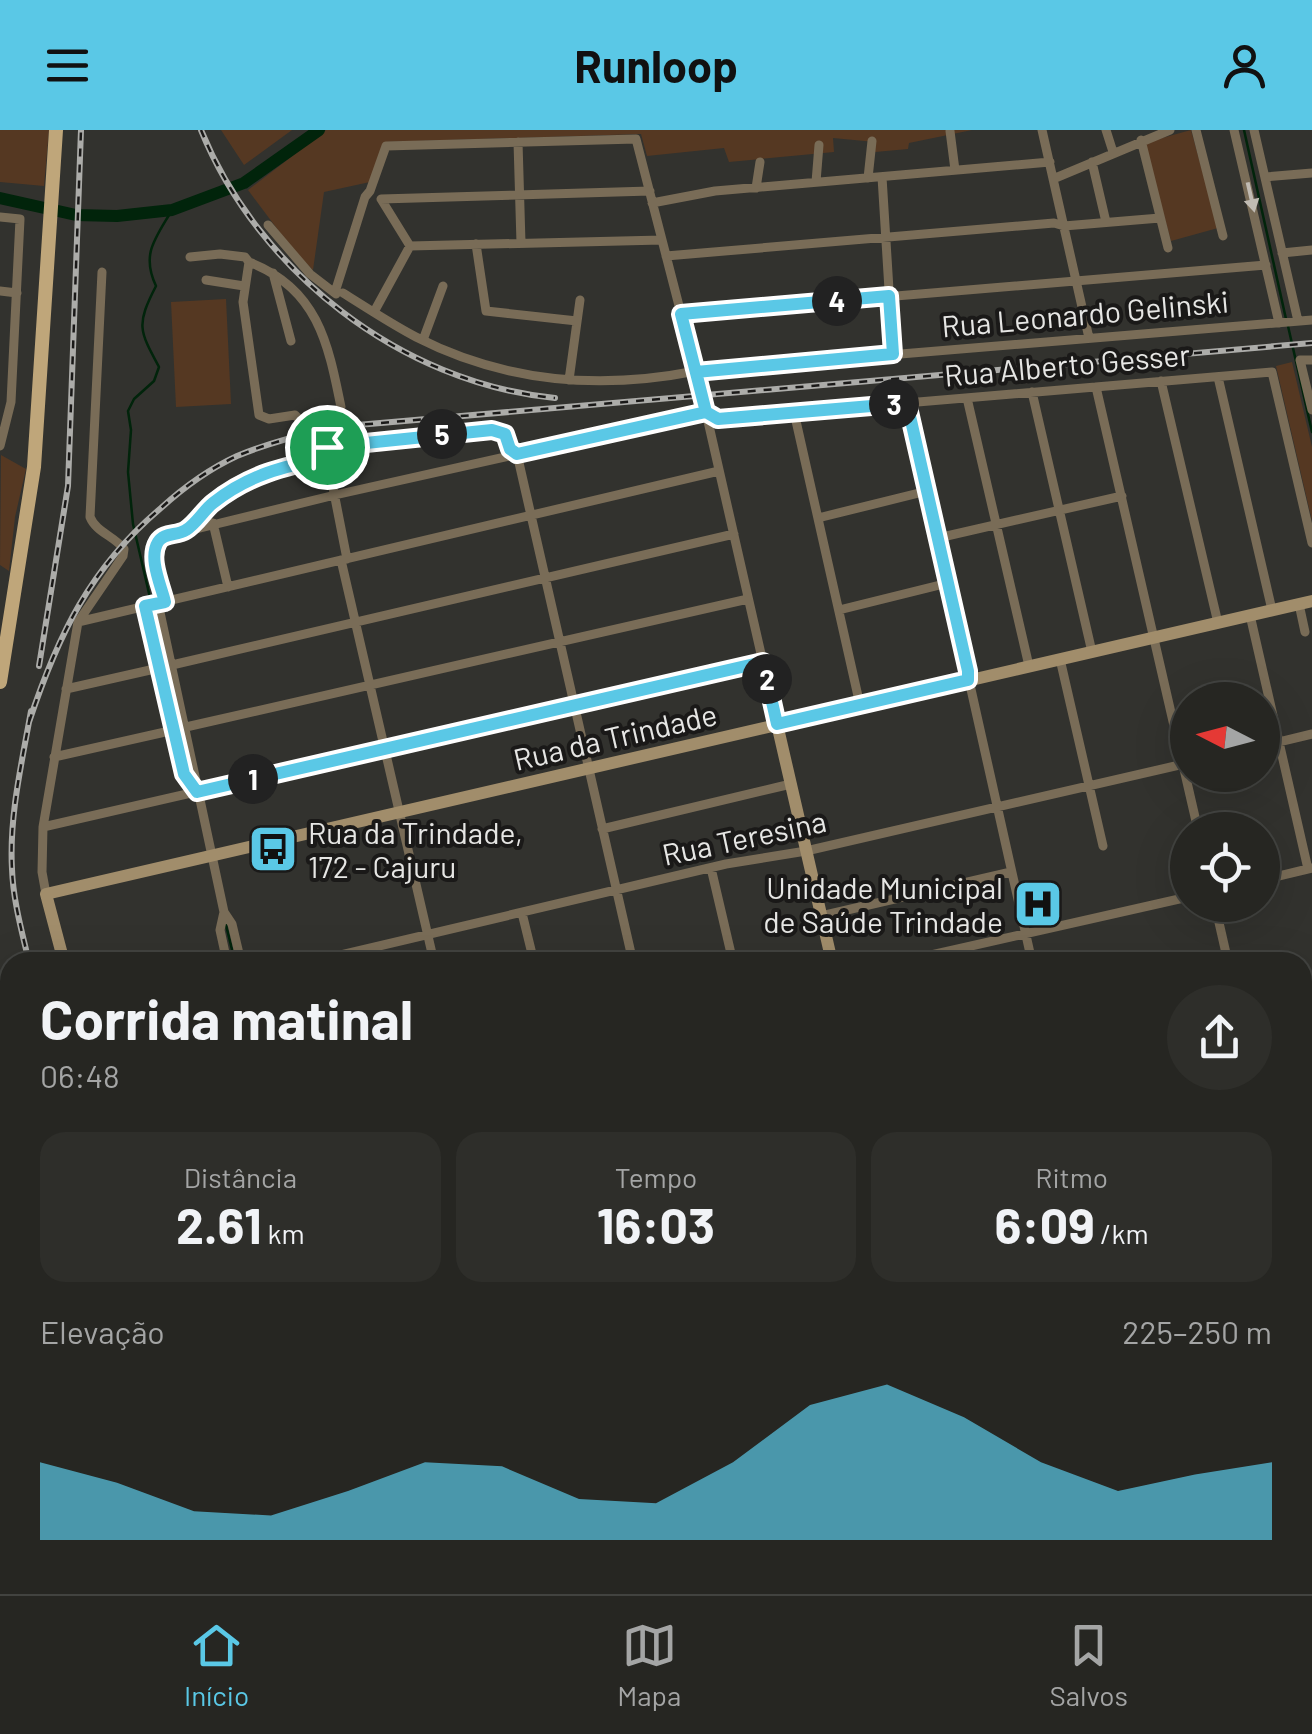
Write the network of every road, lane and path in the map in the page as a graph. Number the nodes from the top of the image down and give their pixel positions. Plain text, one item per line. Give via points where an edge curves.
1 (56, 130) edge
2 (950, 130) edge
3 (1042, 130) edge
4 (1106, 130) edge
5 (1170, 130) edge
6 (1196, 130) edge
7 (1234, 130) edge
8 (1254, 130) edge
9 (1140, 140) junction
10 (872, 141) dead end
11 (518, 142) junction
12 (819, 145) dead end
13 (1112, 152) junction
14 (760, 162) dead end
15 (1050, 162) junction
16 (1092, 162) junction
17 (955, 170) junction
18 (1312, 173) edge
19 (882, 177) junction
20 (1265, 177) junction
21 (868, 178) junction
22 (1054, 178) junction
23 (816, 182) junction
24 (756, 188) junction
25 (370, 192) junction
26 (520, 195) junction
27 (651, 197) junction
28 (381, 199) junction
29 (0, 217) edge
30 (1160, 218) junction
31 (1106, 222) junction
32 (1059, 224) junction
33 (268, 225) dead end
34 (1223, 236) dead end
35 (884, 238) junction
36 (662, 240) junction
37 (521, 243) junction
38 (476, 244) junction
39 (410, 246) junction
40 (1168, 248) dead end
41 (1312, 250) edge
42 (1282, 253) junction
43 (666, 256) junction
44 (190, 257) dead end
45 (249, 262) junction
46 (1266, 265) junction
47 (272, 271) junction
48 (102, 272) dead end
49 (206, 280) dead end
50 (1076, 280) junction
51 (244, 286) junction
52 (443, 286) dead end
53 (0, 290) edge
54 (338, 292) junction
55 (17, 293) junction
56 (889, 296) junction
57 (580, 300) dead end
58 (374, 312) junction
59 (681, 314) junction
60 (1312, 320) edge
61 (577, 322) junction
62 (1289, 322) junction
63 (1089, 338) junction
64 (422, 340) junction
65 (290, 341) dead end
66 (893, 354) junction
67 (1312, 360) edge
68 (0, 368) edge
69 (13, 370) junction
70 (696, 372) junction
71 (1218, 377) junction
72 (569, 380) junction
73 (1161, 382) junction
74 (1096, 387) junction
75 (1032, 392) junction
76 (967, 398) junction
77 (907, 403) junction
78 (341, 407) dead end
79 (1312, 410) edge
80 (706, 412) junction
81 (794, 412) junction
82 (0, 446) edge
83 (327, 452) junction
84 (517, 454) junction
85 (719, 472) junction
86 (927, 491) junction
87 (336, 494) junction
88 (1122, 496) junction
89 (1059, 510) junction
90 (531, 516) junction
91 (818, 518) junction
92 (213, 524) junction
93 (996, 525) junction
94 (186, 530) junction
95 (734, 534) junction
96 (938, 538) junction
97 (1312, 544) edge
98 (344, 560) junction
99 (545, 578) junction
100 (948, 583) junction
101 (228, 587) junction
102 (748, 599) junction
103 (1305, 602) edge
104 (162, 603) junction
105 (145, 606) junction
106 (839, 610) junction
107 (1272, 610) junction
108 (1250, 615) junction
109 (78, 622) junction
110 (356, 622) junction
111 (1218, 622) junction
112 (1305, 632) dead end
113 (1154, 637) junction
114 (560, 642) junction
115 (1092, 652) junction
116 (1060, 659) junction
117 (763, 662) junction
118 (172, 665) junction
119 (1029, 666) junction
120 (159, 668) junction
121 (968, 680) junction
122 (0, 682) edge
123 (1265, 682) edge
124 (370, 686) junction
125 (66, 689) junction
126 (1170, 703) edge
127 (574, 705) junction
128 (860, 705) junction
129 (777, 724) junction
130 (186, 728) junction
131 (174, 730) junction
132 (1312, 734) edge
133 (1280, 742) edge
134 (1280, 746) edge
135 (385, 749) junction
136 (54, 757) junction
137 (1170, 767) edge
138 (588, 768) junction
139 (791, 784) junction
140 (1089, 786) junction
141 (197, 792) junction
142 (996, 807) junction
143 (399, 812) junction
144 (42, 827) junction
145 (602, 829) junction
146 (1103, 846) dead end
147 (806, 851) junction
148 (212, 856) junction
149 (711, 868) junction
150 (1310, 869) edge
151 (1011, 872) junction
152 (1280, 876) edge
153 (616, 890) junction
154 (46, 894) junction
155 (1170, 901) edge
156 (224, 912) junction
157 (522, 913) junction
158 (821, 916) junction
159 (1219, 922) edge
160 (1025, 934) junction
161 (428, 935) junction
162 (59, 952) edge
163 (226, 952) edge
164 (239, 952) edge
165 (354, 952) edge
166 (432, 952) edge
167 (532, 952) edge
168 (631, 952) edge
169 (731, 952) edge
170 (830, 952) edge
171 (945, 952) edge
172 (1030, 952) edge
173 (1226, 952) edge

1 - 122 main road via 34,466
2 - 17 street
3 - 15 street
4 - 13 street
5 - 9 street
6 - 34 street
7 -> 46 street
8 - 20 street
9 - 13 street
9 - 30 street
10 - 21 street
11 - 25 street via 386,146
11 - 26 street
11 - 27 street via 636,139
12 - 23 street
13 - 16 street
14 - 24 street
15 - 17 street
15 - 22 street
16 - 22 street
16 - 31 street
17 - 19 street
18 - 20 street
19 - 21 street
19 - 35 street
20 - 42 street
21 - 23 street
22 - 32 street
23 - 24 street
24 - 27 street
25 - 28 street
25 - 54 street
26 - 27 street
26 - 28 street
26 - 37 street
27 - 36 street
28 - 39 street
29 - 55 street via 20,219
30 - 31 street
30 - 40 street
31 - 32 street
32 - 35 street
32 - 50 street
33 - 54 street, Rua Leonardo Gelinski via 310,274
35 - 43 street
35 - 56 street
36 - 37 street
36 - 43 street
37 - 38 street
38 - 39 street
38 - 61 street via 486,310
39 - 58 street
41 - 42 street
42 - 62 street
43 - 59 street
44 - 45 street via 220,254
45 - 47 street
45 - 51 street
46 - 50 street
46 - 62 street
47 - 65 street
47 - 78 street via 319,322
48 - 109 street via 90,517 124,550
49 - 51 street
50 - 56 street
50 - 63 street
51 - 83 street via 259,415 295,416
52 - 64 street
53 - 55 street
54 - 58 street, Rua Leonardo Gelinski
55 - 69 street
56 - 59 street
56 - 66 street
57 - 61 street
58 - 64 street, Rua Leonardo Gelinski
59 - 70 street
60 - 62 street, Rua Leonardo Gelinski
61 - 72 street
62 - 63 street, Rua Leonardo Gelinski
63 - 66 street, Rua Leonardo Gelinski
64 - 72 street, Rua Leonardo Gelinski via 486,366
66 - 70 street, Rua Leonardo Gelinski
67 - 79 street via 1300,360
68 - 69 street
69 - 82 street
70 - 72 street, Rua Leonardo Gelinski via 618,382
70 - 80 street
71 - 73 street, Rua Alberto Gesser
71 - 97 street, Rua Alberto Gesser via 1272,372
71 - 107 street
73 - 74 street, Rua Alberto Gesser
73 - 111 street
74 - 75 street, Rua Alberto Gesser
74 - 88 street
75 - 76 street, Rua Alberto Gesser
75 - 89 street
76 - 77 street, Rua Alberto Gesser
76 - 93 street
77 - 81 street, Rua Alberto Gesser
77 - 86 street
80 - 81 street, Rua Alberto Gesser via 718,419
80 - 84 street, Rua Alberto Gesser
80 - 85 street
81 - 91 street
83 - 84 street via 492,430 505,434
83 - 87 street
83 - 94 street via 250,478
84 - 87 street, Rua Alberto Gesser
84 - 90 street
85 - 90 street
85 - 95 street
86 - 91 street
86 - 96 street
87 - 92 street, Rua Alberto Gesser
87 - 98 street
88 - 89 street
88 - 113 street
89 - 93 street
89 - 115 street
90 - 98 street
90 - 99 street
91 - 106 street
92 - 94 street, Rua Alberto Gesser
92 - 101 street
93 - 96 street
93 - 119 street
94 - 104 street, Rua Alberto Gesser via 158,543 154,559
95 - 99 street
95 - 102 street
96 - 100 street
98 - 101 street
98 - 110 street
99 - 110 street
99 - 114 street
100 - 106 street
100 - 121 street
101 - 104 street
102 - 114 street
102 - 117 street
103 - 107 main road, Rua da Trindade
103 - 112 street
104 - 105 street
104 - 118 street
105 - 109 street
105 - 120 street
106 - 128 street
107 - 108 main road, Rua da Trindade
108 - 111 main road, Rua da Trindade
108 - 123 street
109 - 125 street
110 - 118 street
110 - 124 street
111 - 113 main road, Rua da Trindade
113 - 115 main road, Rua da Trindade
113 - 126 street
114 - 124 street
114 - 127 street
115 - 116 main road, Rua da Trindade
116 - 119 main road, Rua da Trindade
116 - 140 street
117 - 127 street
117 - 129 street
118 - 130 street
119 - 121 main road, Rua da Trindade
120 - 125 street
120 - 131 street
121 - 128 main road, Rua da Trindade
121 - 142 street
124 - 130 street
124 - 135 street
125 - 136 street
127 - 135 street
127 - 138 street
128 - 129 main road, Rua da Trindade
129 - 138 main road, Rua da Trindade
129 - 139 main road
130 - 141 street
131 - 136 street
131 - 141 street via 186,781
132 - 133 street
134 - 150 street
135 - 141 street
135 - 143 street
136 - 144 street
137 - 140 street, Rua Teresina
138 - 143 main road, Rua da Trindade
138 - 145 street
139 - 145 street
139 - 147 main road
140 - 142 street, Rua Teresina
140 - 146 street
141 - 144 street
141 - 148 street
142 - 147 street, Rua Teresina
142 - 151 street
143 - 148 main road, Rua da Trindade
143 - 161 street
144 - 154 street
145 - 153 street
147 - 149 street, Rua Teresina
147 - 158 main road
148 - 154 main road, Rua da Trindade
148 - 156 street
149 - 153 street, Rua Teresina
149 - 169 street
150 - 152 street
151 - 158 street
151 - 160 street
153 - 157 street, Rua Teresina
153 - 168 street
154 - 162 main road
155 - 160 street
156 - 163 street
156 - 164 street
157 - 161 street, Rua Teresina
157 - 167 street
158 - 170 main road
159 - 173 street
160 - 171 street
160 - 172 street
161 - 165 street, Rua Teresina
161 - 166 street

